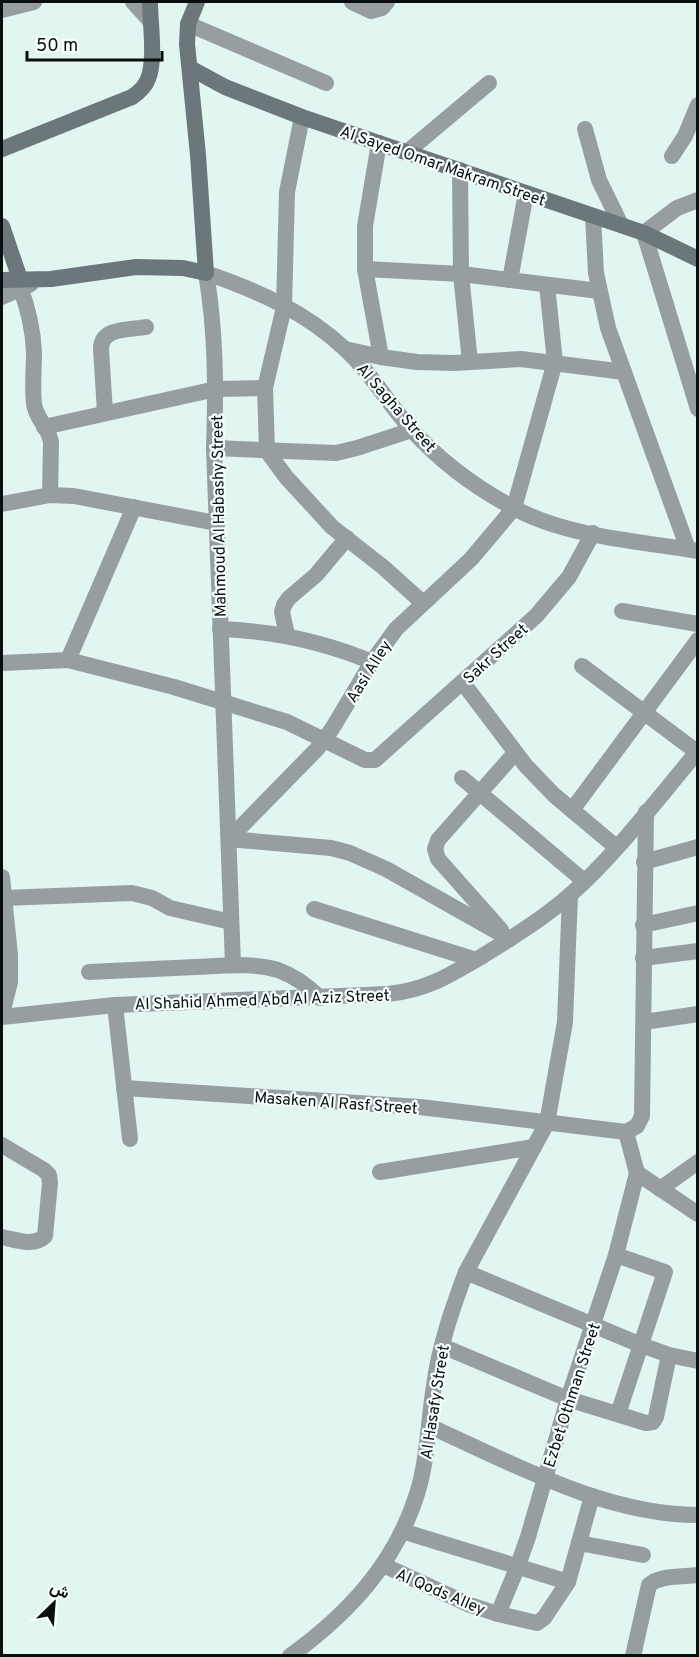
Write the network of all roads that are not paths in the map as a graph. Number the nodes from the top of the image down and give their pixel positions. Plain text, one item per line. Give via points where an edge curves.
1 (34, 2) edge
2 (133, 2) edge
3 (150, 2) edge
4 (197, 2) edge
5 (352, 2) edge
6 (387, 2) edge
7 (2, 10) edge
8 (150, 21) junction
9 (189, 24) junction
10 (190, 68) junction
11 (326, 83) dead end
12 (489, 83) dead end
13 (698, 105) edge
14 (302, 117) junction
15 (585, 129) dead end
16 (691, 139) edge
17 (379, 143) junction
18 (2, 149) edge
19 (407, 153) junction
20 (672, 156) dead end
21 (460, 170) junction
22 (526, 193) junction
23 (698, 200) edge
24 (593, 216) junction
25 (621, 225) junction
26 (2, 226) edge
27 (644, 233) junction
28 (698, 259) edge
29 (365, 270) junction
30 (206, 273) junction
31 (461, 274) junction
32 (2, 280) edge
33 (510, 280) junction
34 (20, 283) junction
35 (548, 285) junction
36 (599, 291) junction
37 (2, 297) edge
38 (284, 307) junction
39 (146, 327) dead end
40 (345, 349) junction
41 (381, 357) junction
42 (470, 362) junction
43 (555, 363) junction
44 (624, 372) junction
45 (265, 388) junction
46 (216, 389) junction
47 (698, 409) edge
48 (105, 412) junction
49 (44, 427) junction
50 (412, 430) junction
51 (214, 448) junction
52 (267, 451) junction
53 (50, 495) junction
54 (2, 504) edge
55 (134, 507) junction
56 (514, 508) junction
57 (216, 523) junction
58 (593, 533) junction
59 (346, 538) junction
60 (693, 550) edge
61 (423, 603) junction
62 (622, 611) dead end
63 (698, 624) edge
64 (220, 629) junction
65 (287, 635) junction
66 (698, 640) edge
67 (68, 660) junction
68 (372, 662) junction
69 (2, 663) edge
70 (582, 666) dead end
71 (463, 683) junction
72 (222, 702) junction
73 (644, 712) junction
74 (324, 739) junction
75 (697, 752) edge
76 (515, 753) junction
77 (462, 778) dead end
78 (480, 793) junction
79 (572, 810) junction
80 (646, 812) junction
81 (229, 839) junction
82 (616, 847) junction
83 (698, 847) edge
84 (644, 862) junction
85 (2, 877) edge
86 (584, 881) junction
87 (570, 895) junction
88 (4, 898) junction
89 (314, 909) dead end
90 (698, 913) edge
91 (231, 922) junction
92 (643, 925) junction
93 (510, 939) junction
94 (698, 951) edge
95 (643, 958) junction
96 (476, 960) junction
97 (232, 965) junction
98 (89, 972) dead end
99 (320, 998) junction
100 (115, 1005) junction
101 (698, 1014) edge
102 (2, 1016) edge
103 (644, 1022) junction
104 (124, 1088) junction
105 (547, 1123) junction
106 (626, 1132) junction
107 (130, 1139) dead end
108 (2, 1145) edge
109 (534, 1147) junction
110 (698, 1162) edge
111 (380, 1172) dead end
112 (637, 1173) junction
113 (660, 1189) junction
114 (698, 1214) edge
115 (2, 1237) edge
116 (616, 1255) junction
117 (466, 1272) junction
118 (592, 1326) junction
119 (641, 1345) junction
120 (442, 1346) junction
121 (669, 1355) junction
122 (698, 1361) edge
123 (568, 1398) junction
124 (618, 1414) junction
125 (429, 1426) junction
126 (544, 1478) junction
127 (592, 1496) junction
128 (698, 1515) edge
129 (402, 1531) junction
130 (579, 1543) junction
131 (643, 1555) dead end
132 (383, 1565) junction
133 (517, 1568) junction
134 (698, 1575) edge
135 (568, 1582) junction
136 (498, 1614) junction
137 (290, 1656) edge
138 (633, 1656) edge

1 - 7 street
2 - 8 street
3 - 8 main road
4 - 9 main road, Mahmoud Al Habashy Street
5 - 6 street via 371,11
8 - 18 main road via 151,65 139,92
9 - 10 main road, Mahmoud Al Habashy Street
9 - 11 street
10 - 14 main road, Al Sayed Omar Makram Street via 225,87
10 - 30 main road, Mahmoud Al Habashy Street
12 - 19 street
13 - 16 street
14 - 17 main road, Al Sayed Omar Makram Street
14 - 38 street via 287,192
15 - 25 street via 599,180
16 - 20 street
17 - 19 main road, Al Sayed Omar Makram Street
17 - 29 street via 365,226
19 - 21 main road, Al Sayed Omar Makram Street
21 - 22 main road, Al Sayed Omar Makram Street
21 - 31 street
22 - 24 main road, Al Sayed Omar Makram Street
22 - 33 street
23 - 27 street via 677,208
24 - 25 main road, Al Sayed Omar Makram Street
24 - 36 street
25 - 27 main road, Al Sayed Omar Makram Street
26 - 34 main road
27 - 28 main road, Al Sayed Omar Makram Street
27 - 47 street
29 - 31 street
29 - 41 street
30 - 34 main road via 183,268 136,267
30 - 38 street, Al Sagha Street via 247,286
30 - 46 street, Mahmoud Al Habashy Street via 213,313
31 - 33 street
31 - 42 street
32 - 34 main road
33 - 35 street
34 - 37 street
34 - 49 street via 33,336 34,406
35 - 36 street
35 - 43 street
36 - 44 street
38 - 40 street, Al Sagha Street
38 - 45 street
39 - 48 street via 109,333 102,339
40 - 41 street
40 - 50 street, Al Sagha Street
41 - 42 street
42 - 43 street via 521,359
43 - 44 street
43 - 56 street
44 - 60 street
45 - 46 street
45 - 52 street
46 - 48 street
46 - 51 street, Mahmoud Al Habashy Street
48 - 49 street
49 - 53 street via 51,442
50 - 52 street via 336,453
50 - 56 street, Al Sagha Street via 456,470
51 - 52 street
51 - 57 street, Mahmoud Al Habashy Street
52 - 59 street via 286,477
53 - 54 street
53 - 55 street
55 - 57 street
55 - 67 street
56 - 58 street, Al Sagha Street via 544,522
56 - 61 street, Aasi Alley via 471,559
57 - 64 street, Mahmoud Al Habashy Street
58 - 60 street, Al Sagha Street
58 - 71 street, Sakr Street via 554,597
59 - 61 street
59 - 65 street via 316,575 284,605
61 - 68 street, Aasi Alley via 396,629
62 - 63 street
64 - 65 street
64 - 72 street, Mahmoud Al Habashy Street
65 - 68 street
66 - 73 street
67 - 69 street
67 - 72 street
68 - 74 street, Aasi Alley
70 - 73 street
71 - 74 street, Sakr Street via 380,758 365,760
71 - 76 street
72 - 74 street via 287,722
72 - 81 street, Mahmoud Al Habashy Street
73 - 75 street
73 - 79 street
74 - 81 street, Aasi Alley
75 - 80 street, Al Shahid Ahmed Abd Al Aziz Street
76 - 78 street
76 - 79 street
77 - 78 street
78 - 86 street
78 - 93 street via 438,840 436,854
79 - 82 street
80 - 82 street, Al Shahid Ahmed Abd Al Aziz Street
80 - 84 street
81 - 91 street, Mahmoud Al Habashy Street
81 - 93 street via 350,853
82 - 86 street, Al Shahid Ahmed Abd Al Aziz Street
83 - 84 street
84 - 92 street
85 - 88 street
86 - 87 street, Al Shahid Ahmed Abd Al Aziz Street
87 - 93 street, Al Shahid Ahmed Abd Al Aziz Street
87 - 105 street, Al Hasafy Street via 565,1022
88 - 91 street via 132,893 170,908
88 - 102 street via 10,982
89 - 96 street
90 - 92 street
91 - 97 street, Mahmoud Al Habashy Street
92 - 95 street
93 - 96 street, Al Shahid Ahmed Abd Al Aziz Street
94 - 95 street
95 - 103 street
96 - 99 street, Al Shahid Ahmed Abd Al Aziz Street via 440,981 406,992
97 - 98 street
97 - 99 street via 260,966 293,976
99 - 100 street, Al Shahid Ahmed Abd Al Aziz Street
100 - 102 street, Al Shahid Ahmed Abd Al Aziz Street
100 - 104 street
101 - 103 street
103 - 106 street via 642,1116 637,1126
104 - 105 street, Masaken Al Rasf Street via 420,1107
104 - 107 street
105 - 106 street, Masaken Al Rasf Street
105 - 109 street, Al Hasafy Street
106 - 112 street
108 - 115 street via 44,1170 50,1183 45,1236 32,1243
109 - 111 street
109 - 117 street, Al Hasafy Street
110 - 113 street
112 - 113 street
112 - 116 street, Ezbet Othman Street
113 - 114 street
116 - 118 street, Ezbet Othman Street
116 - 119 street via 665,1271
117 - 118 street
117 - 120 street, Al Hasafy Street
118 - 119 street
118 - 123 street, Ezbet Othman Street
119 - 121 street
119 - 124 street
120 - 123 street
120 - 125 street, Al Hasafy Street
121 - 122 street
121 - 124 street via 653,1422
123 - 124 street
123 - 126 street, Ezbet Othman Street
125 - 126 street
125 - 129 street, Al Hasafy Street via 417,1494
126 - 127 street
126 - 133 street, Ezbet Othman Street
127 - 128 street via 642,1509
127 - 130 street, Al Qods Alley
129 - 132 street, Al Hasafy Street
129 - 133 street
130 - 131 street
130 - 135 street, Al Qods Alley
132 - 136 street, Al Qods Alley
132 - 137 street, Al Hasafy Street via 354,1603
133 - 135 street
133 - 136 street, Ezbet Othman Street
134 - 138 street via 660,1579 649,1585
135 - 136 street, Al Qods Alley via 537,1623

